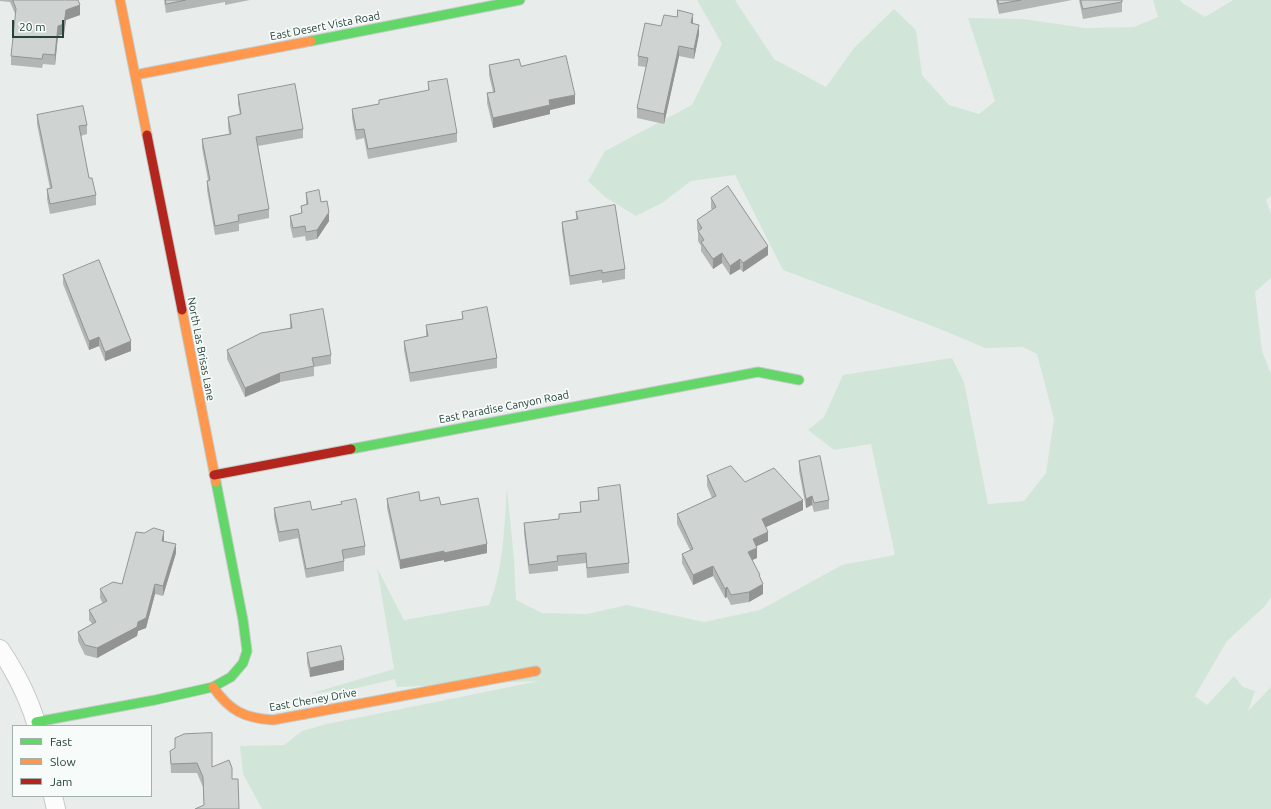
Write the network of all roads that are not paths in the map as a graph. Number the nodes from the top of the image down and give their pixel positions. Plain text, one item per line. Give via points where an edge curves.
1 (120, 0) edge
2 (520, 0) edge
3 (135, 75) junction
4 (799, 380) dead end
5 (214, 475) junction
6 (0, 649) edge
7 (536, 671) dead end
8 (213, 687) junction
9 (36, 724) edge
10 (53, 797) edge
11 (56, 809) edge

1 - 3 street, North Las Brisas Lane
2 - 3 street, East Desert Vista Road
3 - 5 street, North Las Brisas Lane
4 - 5 street, East Paradise Canyon Road via 758,372
5 - 8 street, North Las Brisas Lane via 247,651 243,663 231,677
6 - 9 street via 12,667
7 - 8 street, East Cheney Drive via 274,720 258,720 237,713 223,701
8 - 9 street
10 - 11 street

